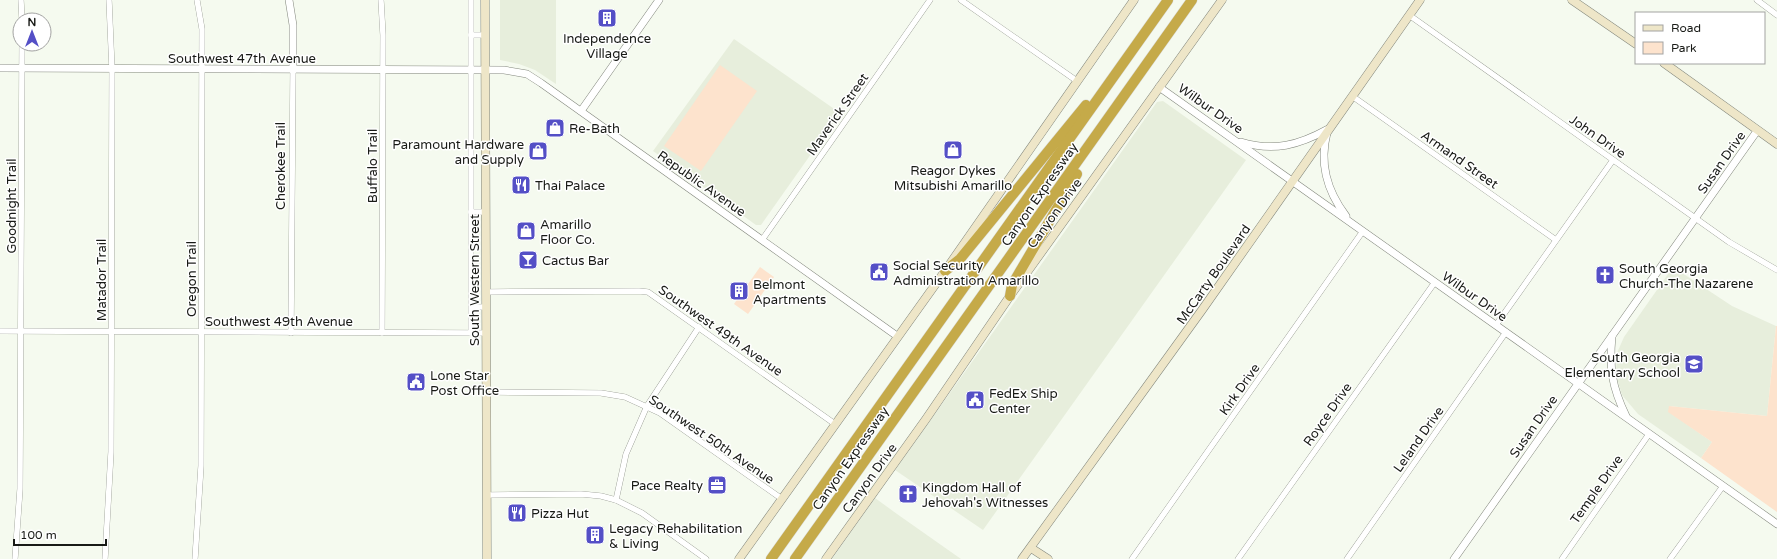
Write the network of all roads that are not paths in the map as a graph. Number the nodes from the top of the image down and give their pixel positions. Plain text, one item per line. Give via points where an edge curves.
1 (21, 0) edge
2 (109, 0) edge
3 (197, 0) edge
4 (289, 0) edge
5 (381, 0) edge
6 (471, 0) edge
7 (485, 0) edge
8 (659, 0) edge
9 (930, 0) edge
10 (961, 0) edge
11 (1134, 0) edge
12 (1168, 0) edge
13 (1192, 0) edge
14 (1222, 0) edge
15 (1420, 0) edge
16 (1572, 0) edge
17 (1757, 0) edge
18 (22, 12) edge
19 (1777, 14) edge
20 (1409, 15) junction
21 (471, 35) junction
22 (485, 35) junction
23 (1635, 43) edge
24 (22, 52) edge
25 (1129, 56) junction
26 (1665, 64) edge
27 (0, 68) edge
28 (23, 69) junction
29 (112, 69) junction
30 (202, 70) junction
31 (293, 70) junction
32 (383, 70) junction
33 (471, 70) junction
34 (484, 70) junction
35 (1077, 82) junction
36 (1159, 87) junction
37 (1352, 96) junction
38 (581, 111) junction
39 (1328, 129) junction
40 (1757, 131) junction
41 (1233, 139) junction
42 (1777, 144) edge
43 (1089, 145) junction
44 (1613, 160) junction
45 (1292, 180) junction
46 (471, 212) junction
47 (486, 212) junction
48 (1696, 219) junction
49 (1349, 221) junction
50 (1363, 231) junction
51 (762, 240) junction
52 (1556, 240) junction
53 (945, 270) junction
54 (1777, 270) edge
55 (1434, 282) junction
56 (486, 292) junction
57 (1010, 296) junction
58 (472, 307) junction
59 (486, 307) junction
60 (1496, 325) junction
61 (699, 327) junction
62 (0, 331) edge
63 (22, 331) junction
64 (112, 332) junction
65 (202, 332) junction
66 (1506, 332) junction
67 (291, 333) junction
68 (382, 333) junction
69 (471, 333) junction
70 (486, 333) junction
71 (897, 336) junction
72 (1612, 336) junction
73 (1578, 384) junction
74 (487, 392) junction
75 (647, 406) junction
76 (1626, 416) junction
77 (835, 424) junction
78 (1649, 434) junction
79 (1723, 486) junction
80 (486, 495) junction
81 (782, 499) junction
82 (616, 500) junction
83 (1777, 524) edge
84 (1030, 548) junction
85 (778, 549) junction
86 (15, 559) edge
87 (105, 559) edge
88 (195, 559) edge
89 (486, 559) edge
90 (706, 559) edge
91 (739, 559) edge
92 (764, 559) edge
93 (771, 559) edge
94 (795, 559) edge
95 (826, 559) edge
96 (1022, 559) edge
97 (1048, 559) edge
98 (1132, 559) edge
99 (1238, 559) edge
100 (1347, 559) edge
101 (1454, 559) edge
102 (1562, 559) edge
103 (1670, 559) edge

1 - 18 street
2 - 29 street, Matador Trail
3 - 30 street, Oregon Trail via 202,29
4 - 31 street, Cherokee Trail via 293,25
5 - 32 street, Buffalo Trail
6 - 21 street, South Western Street
7 - 22 main road, South Western Street
8 - 38 street
9 - 51 street, Maverick Street
10 - 35 street
11 - 35 main road
12 - 25 highway, Canyon Expressway
13 - 43 highway, Canyon Expressway
14 - 36 main road, Canyon Drive
15 - 20 main road, McCarty Boulevard
16 - 23 main road
17 - 19 street
20 - 37 main road, McCarty Boulevard
20 - 44 street, John Drive
21 - 22 street
21 - 33 street, South Western Street
22 - 34 main road, South Western Street
24 - 28 street, Goodnight Trail
25 - 53 highway via 1120,61 960,259
25 - 85 highway, Canyon Expressway
26 - 40 main road
27 - 28 street, Southwest 47th Avenue
28 - 29 street, Southwest 47th Avenue
28 - 63 street, Goodnight Trail
29 - 30 street, Southwest 47th Avenue
29 - 64 street, Matador Trail
30 - 31 street, Southwest 47th Avenue
30 - 65 street, Oregon Trail
31 - 32 street, Southwest 47th Avenue
31 - 67 street, Cherokee Trail
32 - 33 street, Southwest 47th Avenue
32 - 68 street, Buffalo Trail
33 - 34 street, Southwest 47th Avenue
33 - 46 street, South Western Street
34 - 38 street, Republic Avenue via 508,70 527,74
34 - 47 main road, South Western Street
35 - 53 main road
36 - 41 street, Wilbur Drive
36 - 57 main road, Canyon Drive
37 - 39 main road, McCarty Boulevard
37 - 52 street, Armand Street
38 - 51 street, Republic Avenue
39 - 41 street via 1299,144 1276,148
39 - 45 main road, McCarty Boulevard
39 - 49 street via 1324,152 1326,180 1336,203
40 - 42 main road
40 - 48 street, Susan Drive
41 - 45 street, Wilbur Drive
43 - 57 highway via 1083,163 1012,285
43 - 94 highway, Canyon Expressway
44 - 48 street, John Drive
44 - 52 street
45 - 49 street, Wilbur Drive
45 - 84 main road, McCarty Boulevard via 1202,310
46 - 47 street
46 - 58 street, South Western Street
47 - 56 main road, South Western Street
48 - 54 street, John Drive
48 - 72 street, Susan Drive
49 - 50 street, Wilbur Drive
50 - 55 street, Wilbur Drive
50 - 98 street, Kirk Drive
51 - 71 street, Republic Avenue
52 - 60 street
53 - 71 main road
55 - 60 street, Wilbur Drive
55 - 99 street, Royce Drive
56 - 59 main road, South Western Street
56 - 61 street, Southwest 49th Avenue via 639,291 654,296
57 - 95 main road, Canyon Drive
58 - 59 street
58 - 69 street, South Western Street
59 - 70 main road, South Western Street
60 - 66 street, Wilbur Drive
61 - 75 street
61 - 77 street, Southwest 49th Avenue
62 - 63 street, Southwest 49th Avenue
63 - 64 street, Southwest 49th Avenue
63 - 86 street, Goodnight Trail via 20,489
64 - 65 street, Southwest 49th Avenue
64 - 87 street, Matador Trail via 111,452
65 - 67 street, Southwest 49th Avenue
65 - 88 street, Oregon Trail via 201,466
66 - 73 street, Wilbur Drive
66 - 100 street, Leland Drive
67 - 68 street, Southwest 49th Avenue
68 - 69 street, Southwest 49th Avenue
69 - 70 street, Southwest 49th Avenue
70 - 74 main road, South Western Street
71 - 77 main road
72 - 73 street, Susan Drive
72 - 76 street via 1610,372
73 - 76 street, Wilbur Drive
73 - 101 street, Susan Drive
74 - 75 street, Southwest 50th Avenue via 601,393 625,397
74 - 80 main road, South Western Street
75 - 81 street, Southwest 50th Avenue
75 - 82 street via 626,454
76 - 78 street, Wilbur Drive
77 - 81 main road
78 - 79 street, Wilbur Drive
78 - 102 street, Temple Drive
79 - 83 street, Wilbur Drive
79 - 103 street
80 - 82 street via 581,494
80 - 89 main road, South Western Street
81 - 91 main road
82 - 90 street via 642,513
84 - 96 main road, McCarty Boulevard
84 - 97 main road
85 - 92 highway
85 - 93 highway, Canyon Expressway

